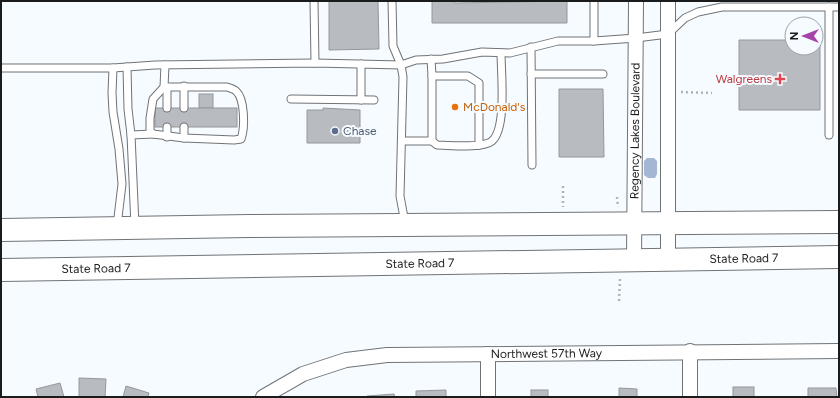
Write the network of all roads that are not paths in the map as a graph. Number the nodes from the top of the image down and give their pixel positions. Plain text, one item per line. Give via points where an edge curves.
1 (314, 1) edge
2 (392, 1) edge
3 (594, 1) edge
4 (636, 1) edge
5 (668, 1) edge
6 (722, 4) edge
7 (829, 7) junction
8 (839, 7) edge
9 (668, 34) junction
10 (636, 38) junction
11 (594, 41) junction
12 (531, 47) junction
13 (501, 52) junction
14 (431, 59) junction
15 (314, 63) junction
16 (361, 64) junction
17 (401, 64) junction
18 (165, 65) junction
19 (127, 67) junction
20 (1, 68) edge
21 (113, 68) junction
22 (531, 74) junction
23 (604, 74) dead end
24 (432, 76) junction
25 (184, 86) junction
26 (166, 87) junction
27 (291, 100) dead end
28 (361, 100) junction
29 (374, 100) dead end
30 (167, 108) dead end
31 (184, 108) dead end
32 (167, 127) dead end
33 (184, 127) dead end
34 (153, 134) junction
35 (131, 135) junction
36 (829, 136) dead end
37 (167, 137) junction
38 (184, 138) junction
39 (402, 141) junction
40 (432, 141) junction
41 (478, 145) junction
42 (532, 165) dead end
43 (839, 222) edge
44 (635, 223) junction
45 (668, 223) junction
46 (405, 225) junction
47 (126, 228) junction
48 (1, 230) edge
49 (839, 257) edge
50 (668, 260) junction
51 (634, 261) junction
52 (1, 270) edge
53 (690, 351) junction
54 (839, 351) edge
55 (488, 354) junction
56 (263, 397) edge
57 (488, 397) edge
58 (690, 397) edge

1 - 15 lane
2 - 17 lane via 393,46
3 - 11 lane
4 - 10 street, Regency Lakes Boulevard
5 - 9 street
6 - 7 lane
6 - 9 lane via 685,18
7 - 8 lane
7 - 36 lane
9 - 10 lane
9 - 45 street
10 - 11 lane
10 - 44 street, Regency Lakes Boulevard
11 - 12 lane via 558,41
12 - 13 lane via 520,52
12 - 22 lane
13 - 14 lane
13 - 41 lane via 502,112 497,134 491,141
14 - 17 lane
14 - 24 lane
15 - 16 lane
15 - 18 lane
16 - 17 lane
16 - 28 lane
17 - 39 lane
18 - 19 lane
18 - 26 lane
19 - 21 lane
19 - 35 lane
20 - 21 lane
21 - 47 lane via 113,112
22 - 23 lane
22 - 42 lane
24 - 40 lane
24 - 41 lane via 468,76 479,83
25 - 26 lane
25 - 31 lane
25 - 38 lane via 227,87 236,90 243,111 244,132 240,138 234,140
26 - 30 lane
26 - 34 lane via 154,99 150,118 150,131
27 - 28 lane
28 - 29 lane
32 - 37 lane
33 - 38 lane
34 - 35 lane
34 - 37 lane
35 - 47 lane
37 - 38 lane
39 - 40 lane
39 - 46 lane via 400,196
40 - 41 lane via 437,145
43 - 45 main road
44 - 45 main road
44 - 46 main road
44 - 51 street, Regency Lakes Boulevard
45 - 50 street
46 - 47 main road
47 - 48 main road
49 - 50 main road, State Road 7
50 - 51 main road, State Road 7
51 - 52 main road, State Road 7
53 - 54 street, Northwest 57th Way
53 - 55 street, Northwest 57th Way
53 - 58 street
55 - 56 street, Northwest 57th Way via 387,355 346,360 303,374
55 - 57 street

